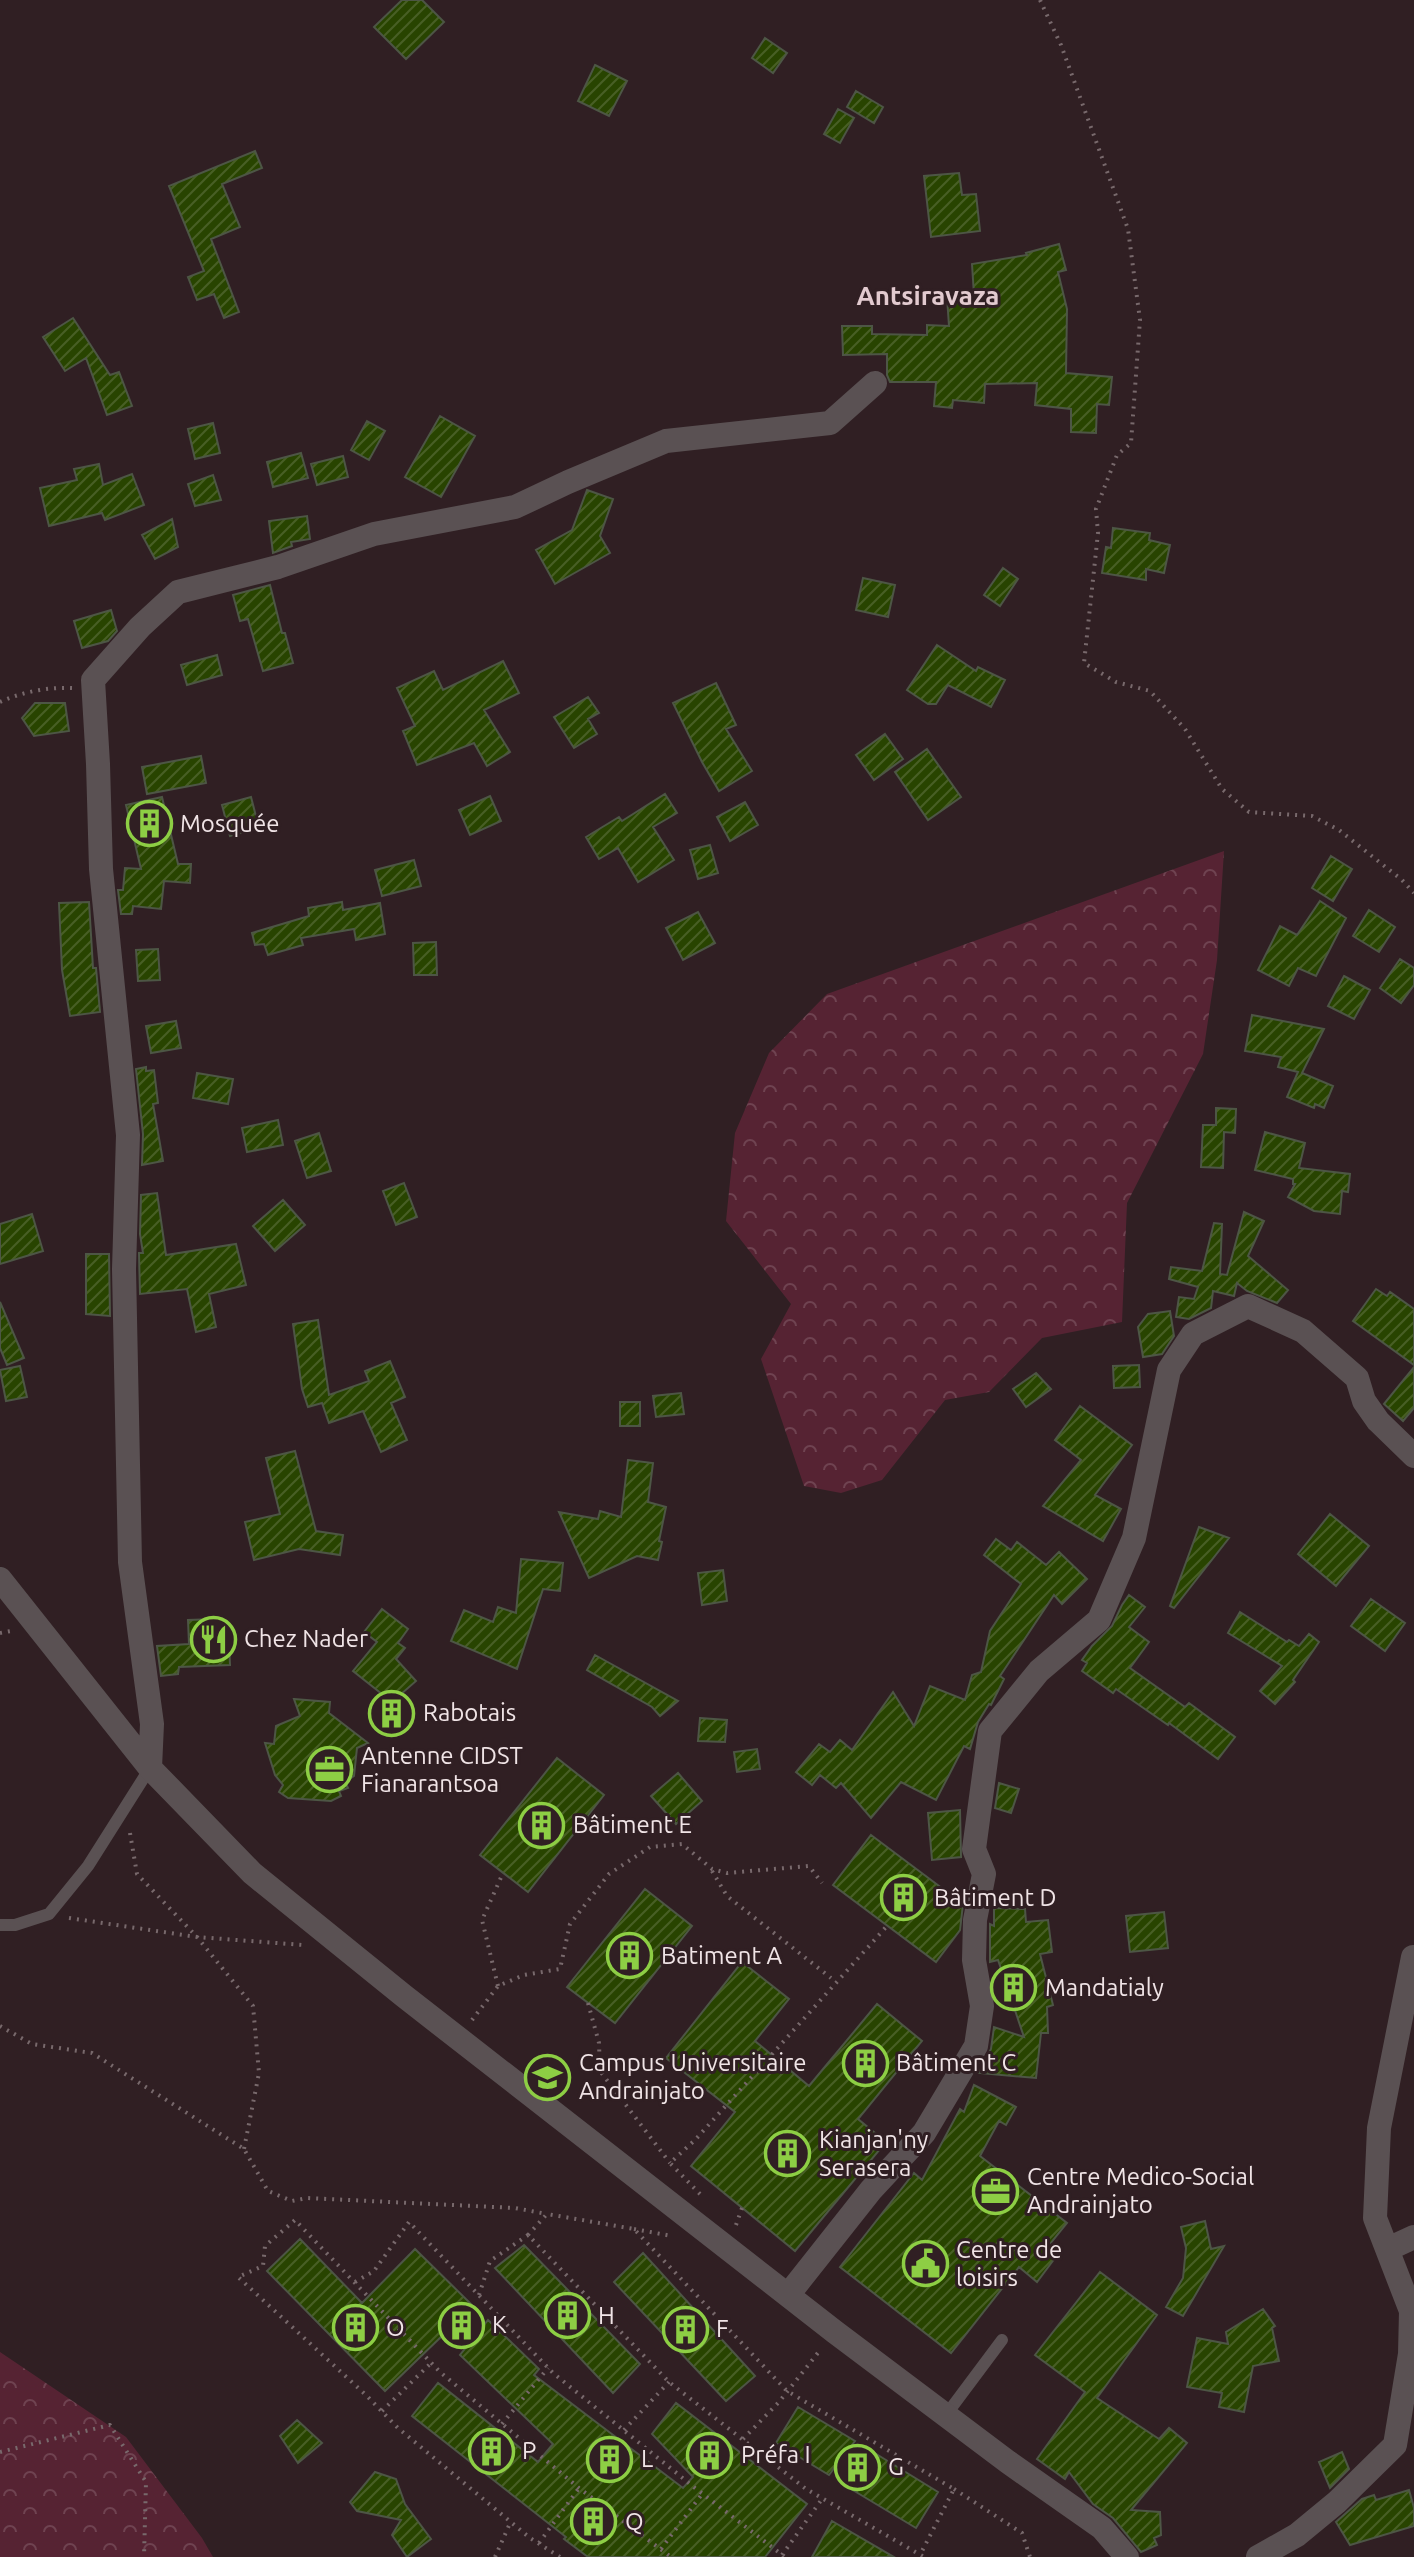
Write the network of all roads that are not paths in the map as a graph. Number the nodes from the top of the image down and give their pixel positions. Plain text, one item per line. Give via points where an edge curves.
1 (875, 383) dead end
2 (1414, 1456) edge
3 (0, 1579) edge
4 (150, 1768) junction
5 (0, 1925) edge
6 (1413, 1957) edge
7 (1414, 2237) edge
8 (1388, 2249) junction
9 (788, 2295) junction
10 (1002, 2340) dead end
11 (946, 2415) junction
12 (1127, 2557) edge
13 (1258, 2557) edge

1 - 4 street via 830,423 666,441 515,507 374,534 278,567 178,592 93,680 101,869 128,1135 124,1269 130,1562 152,1724
2 - 9 street via 1378,1421 1357,1378 1303,1331 1248,1306 1193,1334 1169,1370 1134,1538 1099,1620 1039,1671 990,1731 974,1849 984,1874 975,1920 974,1960 982,2006 976,2046 924,2133
3 - 4 street
4 - 5 lane via 88,1866 49,1914
4 - 9 street via 252,1873
6 - 8 street via 1379,2128 1375,2218
7 - 8 street
8 - 13 street via 1411,2311 1410,2354 1395,2445 1297,2535
9 - 11 street
10 - 11 lane
11 - 12 street via 1102,2528

